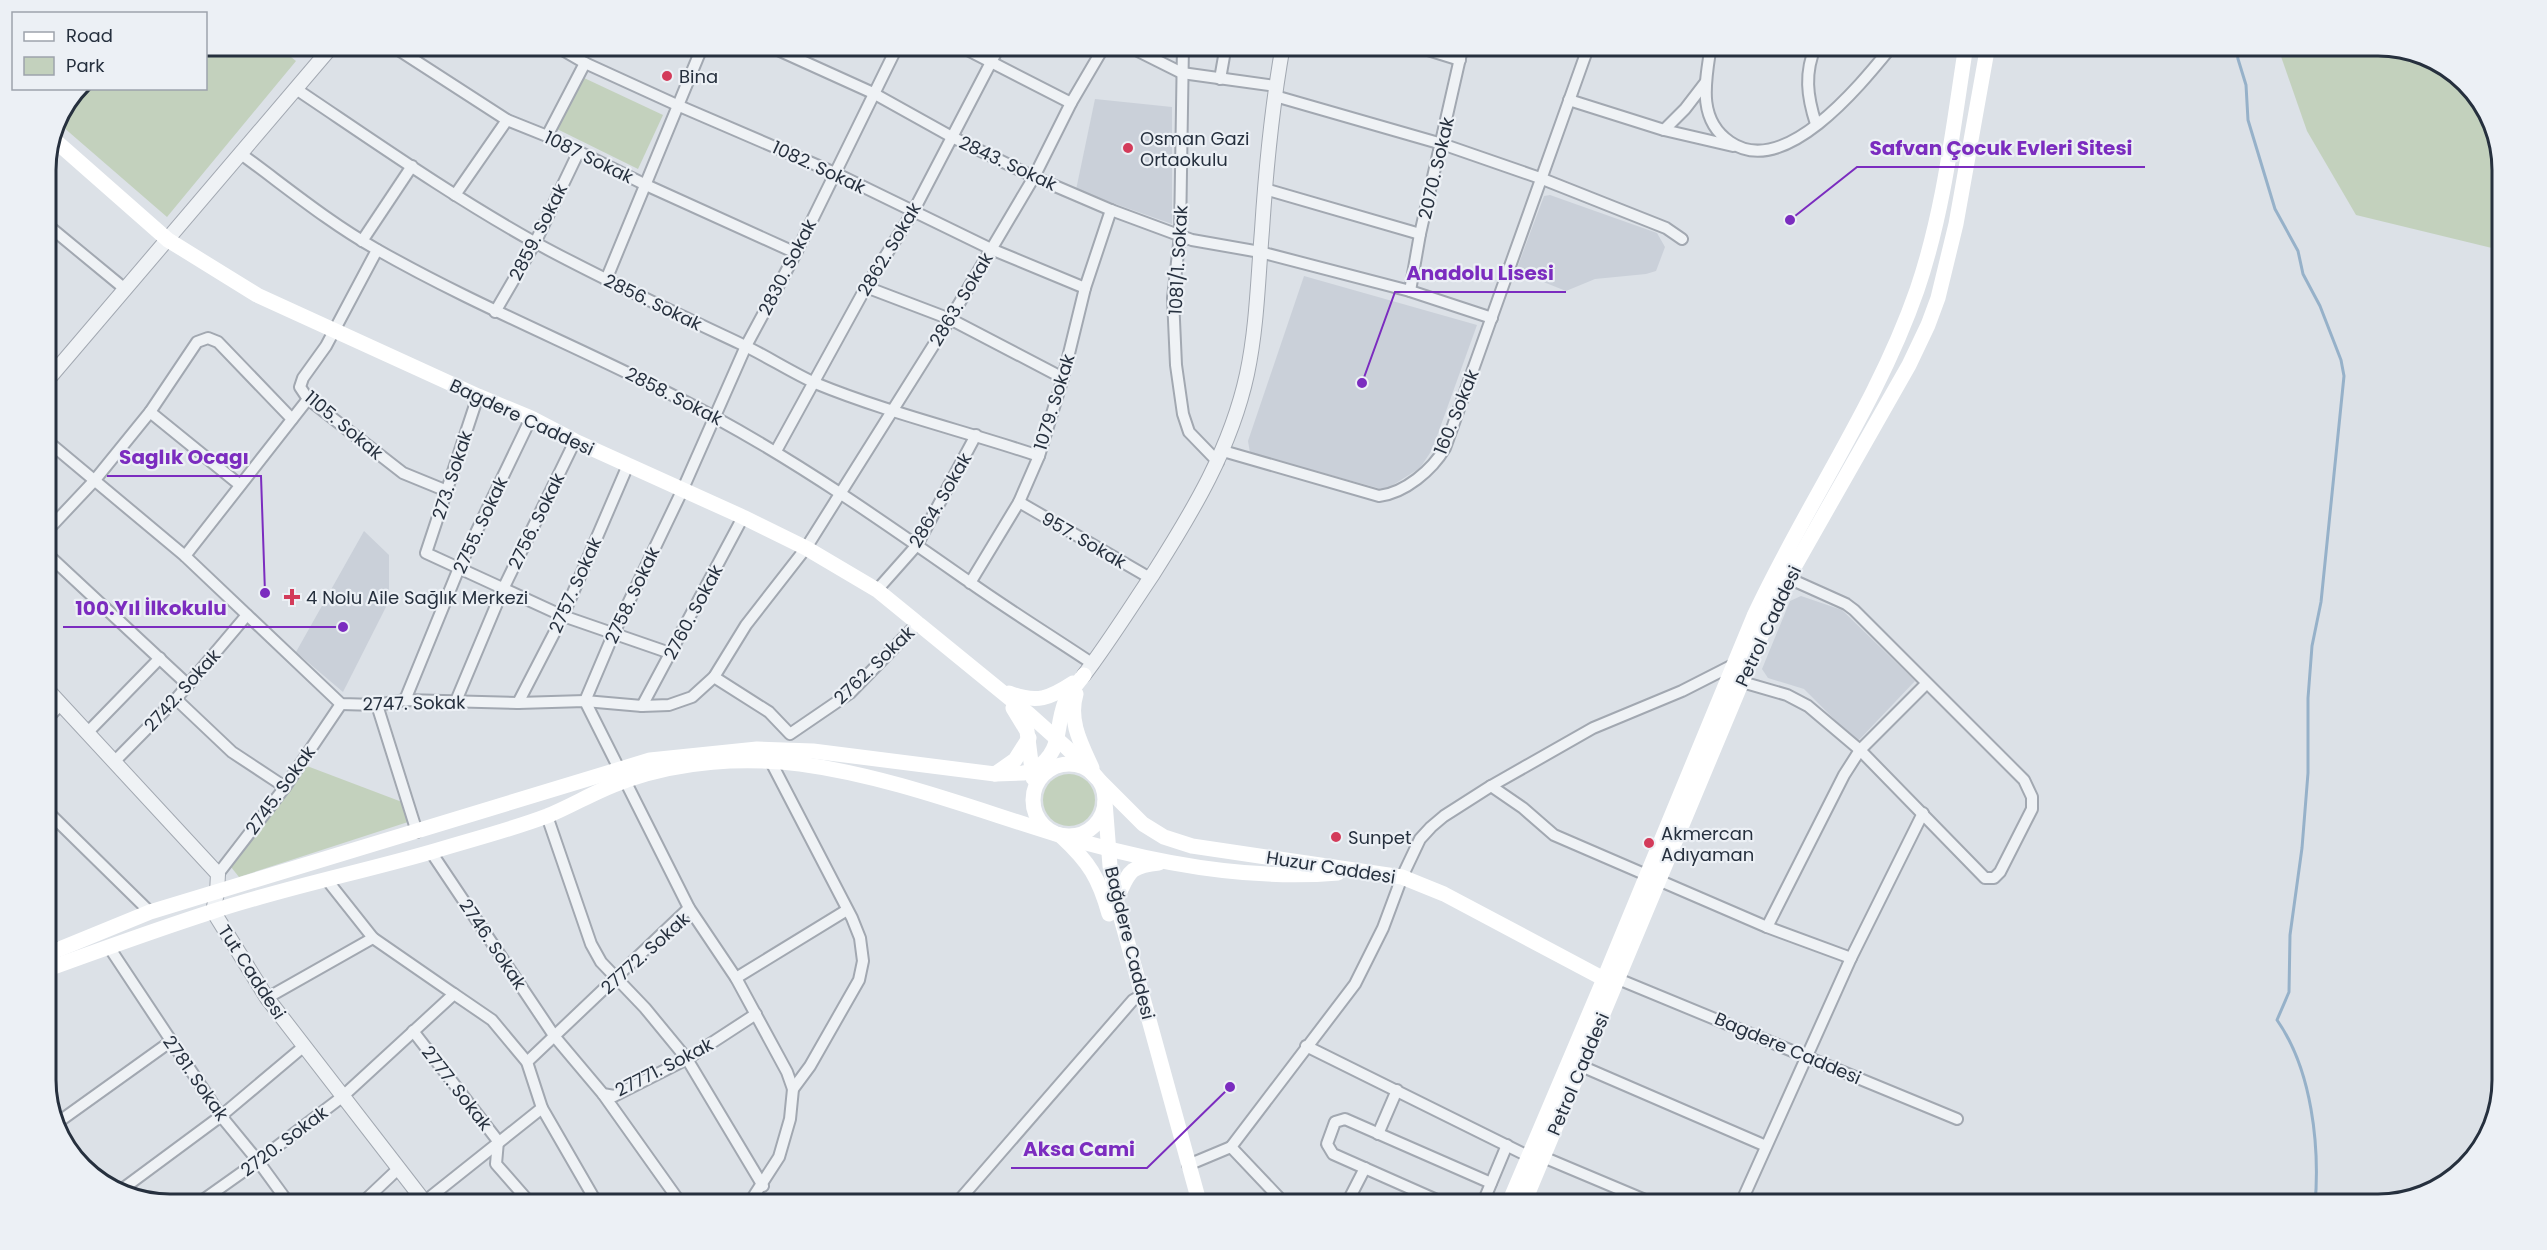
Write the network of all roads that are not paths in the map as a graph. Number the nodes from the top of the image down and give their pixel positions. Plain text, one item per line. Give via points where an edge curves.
1 (324, 56) edge
2 (408, 56) edge
3 (573, 56) edge
4 (698, 56) edge
5 (800, 56) edge
6 (892, 56) edge
7 (977, 56) edge
8 (994, 56) edge
9 (1099, 56) edge
10 (1147, 56) edge
11 (1183, 56) edge
12 (1224, 56) edge
13 (1282, 56) edge
14 (1447, 56) edge
15 (1461, 56) edge
16 (1583, 56) edge
17 (1710, 56) edge
18 (1812, 56) edge
19 (1884, 56) edge
20 (1964, 56) edge
21 (1986, 56) edge
22 (1460, 60) junction
23 (585, 63) junction
24 (991, 64) junction
25 (1182, 74) junction
26 (1220, 80) junction
27 (1706, 82) junction
28 (296, 89) junction
29 (1276, 91) junction
30 (873, 93) junction
31 (1569, 100) junction
32 (1071, 103) junction
33 (677, 105) junction
34 (507, 120) junction
35 (1816, 124) junction
36 (1664, 129) junction
37 (548, 136) junction
38 (952, 137) junction
39 (58, 143) edge
40 (1442, 144) junction
41 (1746, 150) junction
42 (579, 151) junction
43 (241, 154) junction
44 (412, 166) junction
45 (835, 173) junction
46 (1034, 177) junction
47 (1540, 178) junction
48 (646, 185) junction
49 (1265, 189) junction
50 (455, 195) junction
51 (1111, 210) junction
52 (913, 212) junction
53 (56, 234) edge
54 (1420, 234) junction
55 (1180, 235) junction
56 (1682, 239) dead end
57 (168, 240) junction
58 (362, 241) junction
59 (535, 243) junction
60 (991, 249) junction
61 (377, 250) junction
62 (1260, 252) junction
63 (796, 253) junction
64 (606, 280) junction
65 (866, 287) junction
66 (1085, 288) junction
67 (125, 289) junction
68 (1410, 291) junction
69 (495, 312) junction
70 (1492, 318) junction
71 (950, 319) junction
72 (334, 331) junction
73 (746, 346) junction
74 (56, 370) edge
75 (1064, 378) junction
76 (814, 382) junction
77 (478, 396) junction
78 (308, 399) junction
79 (890, 411) junction
80 (150, 412) junction
81 (714, 416) junction
82 (531, 418) junction
83 (292, 419) junction
84 (976, 435) junction
85 (575, 441) junction
86 (56, 448) edge
87 (776, 451) junction
88 (1039, 456) junction
89 (1220, 456) junction
90 (628, 465) junction
91 (94, 481) junction
92 (240, 486) junction
93 (447, 491) junction
94 (682, 491) junction
95 (840, 491) junction
96 (1019, 502) junction
97 (743, 518) junction
98 (56, 521) edge
99 (917, 545) junction
100 (806, 548) junction
101 (185, 556) junction
102 (56, 562) edge
103 (459, 568) junction
104 (1150, 578) junction
105 (1788, 578) junction
106 (970, 583) junction
107 (503, 589) junction
108 (877, 590) junction
109 (247, 615) junction
110 (563, 616) junction
111 (918, 622) junction
112 (613, 635) junction
113 (670, 653) junction
114 (159, 658) junction
115 (1735, 664) junction
116 (1089, 669) junction
117 (714, 677) junction
118 (1742, 682) junction
119 (1926, 684) junction
120 (188, 685) junction
121 (998, 689) junction
122 (56, 699) edge
123 (176, 699) junction
124 (405, 700) junction
125 (585, 700) junction
126 (456, 701) junction
127 (518, 703) junction
128 (61, 704) junction
129 (341, 704) junction
130 (377, 705) junction
131 (642, 706) junction
132 (56, 709) edge
133 (87, 733) junction
134 (790, 734) junction
135 (1029, 738) junction
136 (1058, 739) junction
137 (791, 750) junction
138 (1860, 750) junction
139 (114, 762) junction
140 (771, 762) junction
141 (1050, 769) junction
142 (1032, 772) junction
143 (622, 774) junction
144 (994, 774) junction
145 (1096, 776) junction
146 (1491, 786) junction
147 (285, 787) junction
148 (1034, 791) junction
149 (1105, 802) junction
150 (1923, 813) junction
151 (547, 816) junction
152 (56, 821) edge
153 (417, 832) junction
154 (1060, 835) junction
155 (1108, 848) junction
156 (431, 852) junction
157 (1172, 862) junction
158 (1371, 871) junction
159 (218, 874) junction
160 (1402, 877) junction
161 (1653, 878) junction
162 (327, 880) junction
163 (217, 893) junction
164 (1116, 900) junction
165 (690, 908) junction
166 (847, 910) junction
167 (213, 911) junction
168 (150, 912) junction
169 (1767, 927) junction
170 (373, 938) junction
171 (109, 947) junction
172 (56, 951) edge
173 (1851, 957) junction
174 (56, 966) edge
175 (736, 978) junction
176 (616, 979) junction
177 (1611, 979) junction
178 (454, 994) junction
179 (1138, 997) junction
180 (267, 998) junction
181 (756, 1014) junction
182 (413, 1030) junction
183 (555, 1037) junction
184 (171, 1042) junction
185 (1305, 1046) junction
186 (303, 1047) junction
187 (1807, 1056) junction
188 (687, 1059) junction
189 (527, 1062) junction
190 (1581, 1066) junction
191 (793, 1089) junction
192 (1398, 1090) junction
193 (603, 1094) junction
194 (342, 1097) junction
195 (542, 1108) junction
196 (221, 1116) junction
197 (63, 1119) edge
198 (1958, 1119) dead end
199 (1378, 1134) junction
200 (498, 1141) junction
201 (1507, 1145) junction
202 (1766, 1146) junction
203 (1230, 1147) junction
204 (1535, 1156) junction
205 (258, 1161) junction
206 (1188, 1165) junction
207 (1365, 1168) junction
208 (398, 1169) junction
209 (1491, 1183) junction
210 (127, 1186) edge
211 (763, 1186) junction
212 (212, 1195) edge
213 (283, 1195) edge
214 (371, 1195) edge
215 (419, 1195) edge
216 (434, 1195) edge
217 (523, 1195) edge
218 (592, 1195) edge
219 (675, 1195) edge
220 (756, 1195) edge
221 (964, 1195) edge
222 (1193, 1195) edge
223 (1276, 1195) edge
224 (1354, 1195) edge
225 (1426, 1195) edge
226 (1486, 1195) edge
227 (1514, 1195) edge
228 (1525, 1195) edge
229 (1632, 1195) edge
230 (1744, 1195) edge

1 - 28 street
2 - 34 street, 1087 Sokak
3 - 23 street, 1082. Sokak
4 - 33 street
5 - 30 street, 2843. Sokak
6 - 30 street, 2830. Sokak
7 - 24 street
8 - 24 street, 2862. Sokak
9 - 32 street, 2863. Sokak
10 - 25 street
11 - 25 street, 1081/1. Sokak
12 - 26 street
13 - 29 street
14 - 22 street
15 - 22 street, 2070. Sokak
16 - 31 street, 160. Sokak
17 - 27 street
18 - 35 street via 1807,85
19 - 35 street via 1853,92
20 - 115 main road via 1944,190 1916,292 1867,402 1775,571
21 - 105 main road, Petrol Caddesi via 1956,224 1933,312 1910,364
22 - 40 street, 2070. Sokak
23 - 33 street, 1082. Sokak
23 - 37 street
24 - 32 street
24 - 38 street, 2862. Sokak
25 - 26 street
25 - 55 street, 1081/1. Sokak
26 - 29 street
27 - 36 street
27 - 41 street via 1706,102 1713,124 1729,142
28 - 43 street
28 - 44 street, 2856. Sokak
29 - 40 street
29 - 49 street
30 - 38 street, 2843. Sokak
30 - 45 street, 2830. Sokak
31 - 36 street
31 - 47 street, 160. Sokak
32 - 46 street, 2863. Sokak
33 - 45 street, 1082. Sokak
33 - 48 street
34 - 37 street, 1087 Sokak
34 - 50 street
35 - 41 street via 1782,147 1764,152
36 - 41 street
37 - 42 street, 1087 Sokak
38 - 46 street, 2843. Sokak
38 - 52 street, 2862. Sokak
39 - 57 main road, Bagdere Caddesi
40 - 47 street
40 - 54 street, 2070. Sokak
42 - 48 street, 1087 Sokak
42 - 59 street, 2859. Sokak
43 - 57 street
43 - 58 street, 2858. Sokak
44 - 50 street, 2856. Sokak
44 - 58 street
45 - 52 street, 1082. Sokak
45 - 63 street, 2830. Sokak
46 - 51 street, 2843. Sokak
46 - 60 street, 2863. Sokak
47 - 56 street via 1666,228
47 - 70 street, 160. Sokak
48 - 63 street, 1087 Sokak
48 - 64 street
49 - 54 street
49 - 62 street
50 - 59 street, 2856. Sokak
51 - 55 street, 2843. Sokak
51 - 66 street, 1079. Sokak
52 - 60 street, 1082. Sokak
52 - 65 street, 2862. Sokak
53 - 67 street
54 - 68 street, 2070. Sokak
55 - 62 street, 2843. Sokak
55 - 89 street, 1081/1. Sokak via 1173,298 1183,414 1189,432
57 - 67 street
57 - 72 main road, Bagdere Caddesi via 257,295
58 - 61 street, 2858. Sokak
59 - 64 street, 2856. Sokak
59 - 69 street, 2859. Sokak
60 - 66 street, 1082. Sokak
60 - 71 street, 2863. Sokak
61 - 69 street, 2858. Sokak
61 - 72 street
62 - 68 street, 2843. Sokak
62 - 89 street via 1247,374
63 - 73 street, 2830. Sokak
64 - 73 street, 2856. Sokak
65 - 71 street
65 - 76 street, 2862. Sokak
66 - 75 street, 1079. Sokak
67 - 74 street
68 - 70 street, 2843. Sokak
69 - 81 street, 2858. Sokak via 587,352
70 - 89 street, 160. Sokak via 1442,455 1430,471 1391,493 1369,494
71 - 75 street
71 - 79 street, 2863. Sokak
72 - 77 main road, Bagdere Caddesi
72 - 78 street, 1105. Sokak via 303,378 300,387
73 - 76 street, 2856. Sokak
73 - 81 street, 2830. Sokak
75 - 88 street, 1079. Sokak
76 - 79 street, 2856. Sokak
76 - 87 street, 2862. Sokak
77 - 82 main road, Bagdere Caddesi
77 - 93 street, 273. Sokak
78 - 83 street
78 - 93 street, 1105. Sokak via 403,473
79 - 84 street, 2856. Sokak
79 - 95 street, 2863. Sokak
80 - 83 street via 197,342 208,338 218,342
80 - 91 street
80 - 92 street
81 - 87 street, 2858. Sokak
81 - 94 street, 2830. Sokak
82 - 85 main road, Bagdere Caddesi
82 - 103 street, 2755. Sokak
83 - 92 street
84 - 88 street, 2856. Sokak
84 - 99 street, 2864. Sokak
85 - 90 main road, Bagdere Caddesi
85 - 107 street, 2756. Sokak
86 - 91 street, 2747. Sokak
87 - 95 street, 2858. Sokak
88 - 96 street, 1079. Sokak
89 - 104 street via 1184,525
90 - 94 main road, Bagdere Caddesi
90 - 110 street, 2757. Sokak
91 - 98 street
91 - 101 street, 2747. Sokak
92 - 101 street
93 - 103 street, 273. Sokak via 426,553
94 - 97 main road, Bagdere Caddesi
94 - 112 street, 2758. Sokak
95 - 99 street, 2858. Sokak
95 - 100 street, 2863. Sokak
96 - 104 street, 957. Sokak
96 - 106 street, 1079. Sokak
97 - 100 main road, Bagdere Caddesi
97 - 113 street, 2760. Sokak
99 - 106 street, 2858. Sokak
99 - 108 street, 2864. Sokak
100 - 108 main road, Bagdere Caddesi
100 - 117 street via 746,625
101 - 109 street, 2747. Sokak
102 - 114 street
103 - 107 street
103 - 124 street, 2755. Sokak
104 - 116 street
105 - 118 main road, Petrol Caddesi
105 - 119 street via 1846,604
106 - 116 street, 2858. Sokak
107 - 110 street
107 - 126 street, 2756. Sokak
108 - 111 main road, Bagdere Caddesi
109 - 120 street, 2742. Sokak
109 - 129 street, 2747. Sokak
110 - 112 street
110 - 127 street, 2757. Sokak
111 - 121 main road, Bagdere Caddesi
111 - 134 street, 2762. Sokak via 850,693
112 - 113 street
112 - 125 street, 2758. Sokak
113 - 131 street, 2760. Sokak
114 - 120 street
114 - 133 street
115 - 146 street via 1593,728
115 - 161 main road
116 - 121 main road via 1046,698 1024,699
116 - 136 main road via 1065,702
116 - 145 main road via 1075,696 1073,716
117 - 131 street, 2747. Sokak via 692,697 669,705
117 - 134 street via 769,712
118 - 138 street via 1802,702
118 - 161 main road, Petrol Caddesi
119 - 138 street
119 - 150 street via 2024,780 2032,797 2032,809 2000,872 1989,880
120 - 123 street, 2742. Sokak
121 - 135 main road via 1024,723
121 - 136 main road
122 - 128 street
123 - 139 street, 2742. Sokak
123 - 147 street via 232,752
124 - 126 street, 2747. Sokak
124 - 130 street, 2747. Sokak
125 - 127 street, 2747. Sokak
125 - 131 street, 2747. Sokak
125 - 143 street
126 - 127 street, 2747. Sokak
128 - 132 street
128 - 133 street
129 - 130 street, 2747. Sokak
129 - 147 street, 2745. Sokak
130 - 153 street
133 - 139 street
134 - 137 street
135 - 142 main road
135 - 144 main road via 1015,760
136 - 142 main road via 1049,758
136 - 145 main road
137 - 143 main road via 706,752 650,760
137 - 144 main road
138 - 150 street
138 - 169 street
139 - 159 street
140 - 143 main road via 711,763
140 - 154 main road via 801,764 899,785
140 - 166 street
141 - 142 main road
141 - 145 main road via 1071,764
141 - 148 main road
142 - 144 main road
142 - 148 main road
143 - 151 main road
143 - 153 main road
143 - 165 street
145 - 149 main road
145 - 158 main road, Huzur Caddesi via 1139,821 1178,842
146 - 160 street via 1431,827 1420,839
146 - 161 street via 1554,835
147 - 159 street, 2745. Sokak
148 - 154 main road via 1037,818
149 - 154 main road via 1101,816 1087,831 1074,836
149 - 155 main road, Bağdere Caddesi
150 - 173 street
151 - 156 main road
151 - 176 street via 591,944
152 - 168 street
153 - 163 main road
154 - 155 main road
154 - 179 main road, Bağdere Caddesi via 1097,878
155 - 157 main road
155 - 164 main road, Bağdere Caddesi
156 - 162 main road
156 - 183 street, 2746. Sokak
157 - 158 main road via 1303,876
157 - 164 main road via 1135,868
158 - 160 main road, Huzur Caddesi
159 - 163 street, Tut Caddesi
160 - 177 main road, Huzur Caddesi via 1444,894
160 - 185 street via 1366,965
161 - 169 street
161 - 177 main road, Petrol Caddesi
162 - 167 main road
162 - 170 street
163 - 167 street, Tut Caddesi
163 - 168 main road
164 - 179 main road, Bağdere Caddesi
165 - 175 street, 27772. Sokak
165 - 176 street, 27772. Sokak
166 - 175 street
166 - 191 street via 860,938 863,960 859,980
167 - 171 main road
167 - 180 street, Tut Caddesi
168 - 172 main road
169 - 173 street
170 - 178 street
170 - 180 street
171 - 174 main road
171 - 184 street, 2781. Sokak
173 - 187 street
175 - 181 street, 27772. Sokak
176 - 183 street, 27772. Sokak
176 - 188 street
177 - 187 street, Bagdere Caddesi
177 - 190 main road, Petrol Caddesi
177 - 204 main road
178 - 182 street, 2720. Sokak
178 - 189 street via 492,1020
179 - 206 main road, Bağdere Caddesi
179 - 221 street
180 - 186 street, Tut Caddesi
181 - 188 street, 27771. Sokak
181 - 191 street, 27772. Sokak
182 - 194 street, 2720. Sokak
182 - 200 street, 2777. Sokak
183 - 189 street, 27772. Sokak
183 - 193 street, 27771. Sokak
184 - 196 street, 2781. Sokak
184 - 197 street
185 - 192 street
185 - 203 street
186 - 194 street, Tut Caddesi
186 - 196 street
187 - 198 street, Bagdere Caddesi
187 - 202 street
188 - 193 street, 27771. Sokak via 614,1096
188 - 211 street
189 - 195 street
190 - 202 street
190 - 204 main road, Petrol Caddesi
191 - 211 street via 784,1145
192 - 199 street
192 - 201 street
193 - 219 street
194 - 205 street, 2720. Sokak
194 - 208 street, Tut Caddesi
195 - 200 street
195 - 218 street
196 - 205 street, 2781. Sokak
196 - 210 street
199 - 207 street via 1345,1119 1335,1122 1327,1144 1329,1150
199 - 209 street
200 - 216 street
200 - 217 street, 2777. Sokak via 496,1164
201 - 204 street
201 - 209 street
202 - 230 street
203 - 206 street
203 - 223 street
204 - 227 main road
204 - 228 main road, Petrol Caddesi
204 - 229 street
205 - 212 street, 2720. Sokak
205 - 213 street, 2781. Sokak
206 - 222 main road, Bağdere Caddesi
207 - 224 street
207 - 225 street
208 - 214 street
208 - 215 street, Tut Caddesi
209 - 226 street
211 - 220 street

